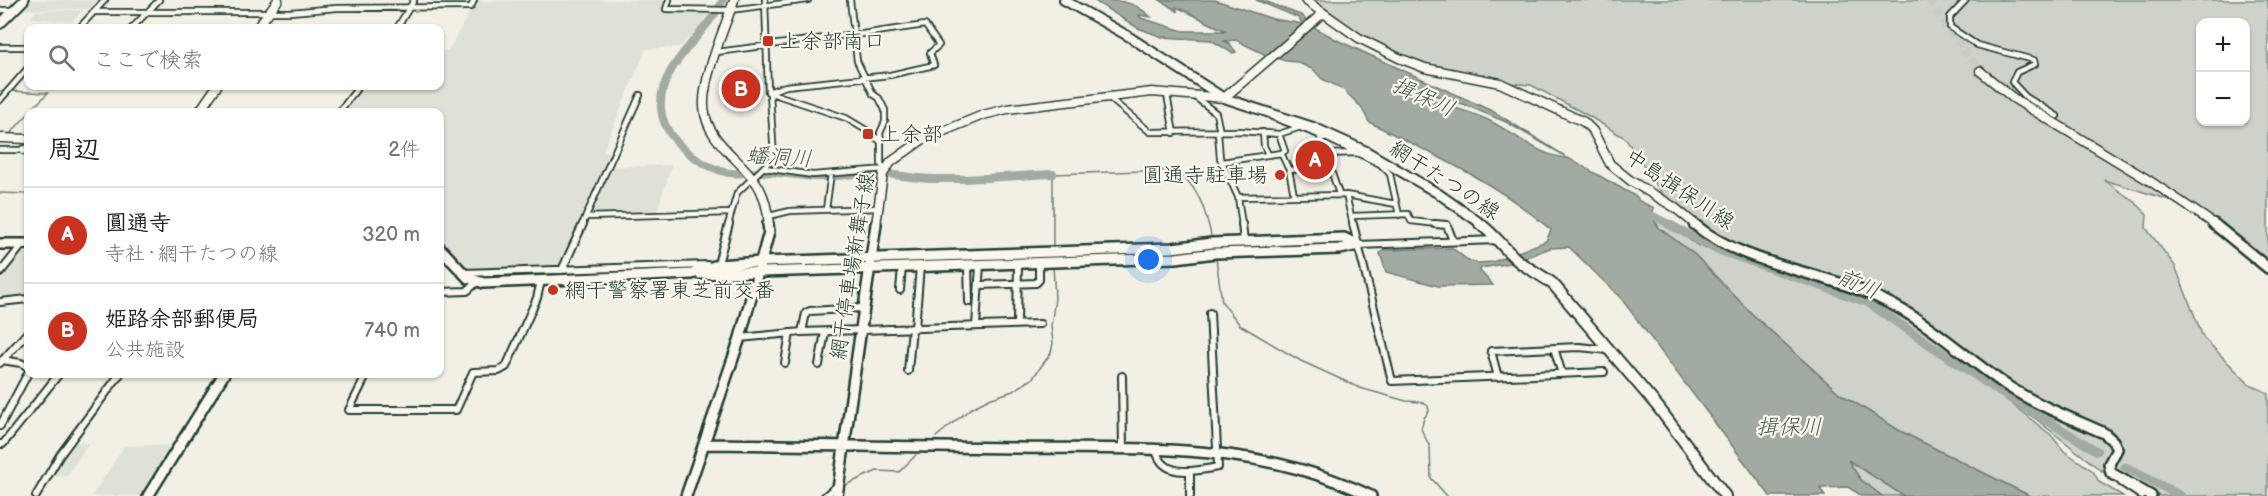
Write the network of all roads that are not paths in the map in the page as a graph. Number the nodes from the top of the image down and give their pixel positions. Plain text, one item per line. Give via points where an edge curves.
1 (24, 0) edge
2 (105, 0) edge
3 (159, 0) edge
4 (278, 0) edge
5 (414, 0) edge
6 (474, 0) edge
7 (669, 0) edge
8 (734, 0) edge
9 (808, 0) edge
10 (850, 0) edge
11 (1064, 0) edge
12 (1305, 0) edge
13 (1966, 0) edge
14 (765, 3) edge
15 (410, 7) junction
16 (0, 10) edge
17 (14, 10) junction
18 (730, 10) junction
19 (269, 11) junction
20 (94, 12) junction
21 (148, 12) junction
22 (1321, 14) junction
23 (0, 24) edge
24 (83, 24) edge
25 (136, 24) edge
26 (260, 24) edge
27 (399, 24) edge
28 (855, 35) junction
29 (765, 46) junction
30 (0, 47) edge
31 (24, 47) edge
32 (717, 52) junction
33 (1980, 71) tunnel mouth
34 (24, 73) edge
35 (864, 76) junction
36 (214, 90) edge
37 (356, 90) edge
38 (769, 93) junction
39 (1140, 93) junction
40 (640, 95) dead end
41 (1167, 95) junction
42 (1107, 96) junction
43 (1225, 97) junction
44 (0, 100) edge
45 (202, 108) edge
46 (342, 108) edge
47 (1254, 108) junction
48 (2057, 117) dead end
49 (1298, 128) junction
50 (1263, 132) junction
51 (1174, 133) junction
52 (1219, 133) junction
53 (1279, 134) junction
54 (1319, 135) junction
55 (0, 138) edge
56 (24, 139) edge
57 (881, 142) junction
58 (0, 150) edge
59 (24, 151) edge
60 (1281, 153) junction
61 (1360, 153) junction
62 (1268, 154) junction
63 (1326, 154) junction
64 (1328, 161) junction
65 (1222, 162) junction
66 (1379, 163) junction
67 (765, 168) junction
68 (1289, 170) junction
69 (884, 171) junction
70 (1403, 172) junction
71 (831, 176) junction
72 (752, 178) junction
73 (1343, 194) junction
74 (1294, 195) junction
75 (1238, 197) junction
76 (1396, 204) junction
77 (878, 208) junction
78 (826, 209) junction
79 (731, 213) junction
80 (1400, 215) junction
81 (769, 216) junction
82 (1352, 216) junction
83 (586, 217) junction
84 (1501, 240) junction
85 (1453, 241) junction
86 (1211, 243) junction
87 (0, 244) edge
88 (24, 244) edge
89 (1243, 245) junction
90 (1358, 245) junction
91 (24, 246) edge
92 (444, 252) edge
93 (1212, 253) junction
94 (1039, 262) junction
95 (870, 263) junction
96 (1018, 263) junction
97 (980, 265) junction
98 (920, 266) junction
99 (968, 266) junction
100 (2267, 266) edge
101 (760, 267) junction
102 (902, 267) junction
103 (562, 270) junction
104 (716, 270) junction
105 (0, 273) edge
106 (463, 273) junction
107 (541, 281) junction
108 (477, 282) junction
109 (1018, 284) junction
110 (979, 285) junction
111 (900, 290) dead end
112 (444, 292) edge
113 (24, 299) edge
114 (0, 302) edge
115 (969, 302) dead end
116 (862, 308) junction
117 (1210, 313) dead end
118 (1017, 324) junction
119 (1040, 324) dead end
120 (976, 326) junction
121 (913, 328) junction
122 (859, 330) junction
123 (802, 332) junction
124 (825, 332) junction
125 (790, 333) junction
126 (24, 336) edge
127 (740, 338) junction
128 (1554, 348) junction
129 (1611, 350) junction
130 (1, 361) edge
131 (785, 363) dead end
132 (24, 365) edge
133 (819, 365) dead end
134 (908, 371) dead end
135 (1604, 372) dead end
136 (1562, 374) junction
137 (1122, 376) dead end
138 (1498, 376) junction
139 (25, 378) edge
140 (56, 378) edge
141 (117, 378) edge
142 (222, 378) edge
143 (365, 378) edge
144 (0, 426) edge
145 (0, 444) edge
146 (704, 444) junction
147 (843, 445) junction
148 (1123, 449) junction
149 (1156, 450) junction
150 (1216, 452) junction
151 (1190, 471) junction
152 (2121, 481) junction
153 (838, 485) junction
154 (36, 496) edge
155 (148, 496) edge
156 (686, 496) edge
157 (825, 496) edge
158 (837, 496) edge
159 (1190, 496) edge
160 (1371, 496) edge
161 (1725, 496) edge
162 (2142, 496) edge
163 (2151, 496) edge

1 - 17 main road
2 - 20 street
3 - 21 street
4 - 19 street
5 - 15 street
6 - 15 street via 471,7
7 - 18 street via 666,9
8 - 18 street
9 - 14 street
10 - 28 street
11 - 43 main road, 網干たつの線
12 - 22 street
13 - 48 street via 1950,17 1950,27 1990,50 2034,60 2035,64 2017,72 2012,82 2026,97
14 - 18 street
14 - 29 street
15 - 19 street
15 - 27 street
16 - 17 street
17 - 23 main road
18 - 32 street
19 - 21 street
19 - 26 street
20 - 21 street
20 - 24 street
21 - 25 street
22 - 43 street
22 - 152 street, 中島揖保川線 via 1407,62 1500,83 1584,122 1593,129 1602,153 1615,168 1701,229 1768,260 1884,300 2024,396 2104,433 2117,449 2109,470
28 - 29 street
28 - 35 street via 857,61
28 - 35 street via 925,25 939,45 930,53 934,65 890,75
29 - 32 street
29 - 38 street
30 - 31 street
32 - 72 street via 704,97 707,123 719,144
33 - 100 street via 2012,99 2208,220
34 - 44 street
35 - 38 street via 786,86
35 - 57 street via 885,110
36 - 45 street
37 - 46 street
38 - 57 street via 843,117
38 - 67 street via 774,157
39 - 41 street
39 - 42 street, 網干停車場新舞子線
39 - 43 street, 網干停車場新舞子線
40 - 83 street
41 - 51 street
41 - 52 street via 1197,98 1216,113
42 - 51 street via 1150,132
42 - 69 street, 網干停車場新舞子線 via 983,115 922,140
43 - 47 main road, 網干たつの線
47 - 49 street
47 - 70 main road, 網干たつの線 via 1337,136
49 - 53 street
49 - 54 street
50 - 52 street
50 - 53 street
50 - 62 street
51 - 52 street
52 - 65 street
53 - 60 street via 1285,152
54 - 61 street
54 - 63 street
55 - 56 street
57 - 69 street via 880,164
58 - 59 street
60 - 62 street
60 - 68 street
61 - 63 street
61 - 66 street
62 - 65 street
63 - 64 street
64 - 68 street via 1319,162 1320,168
64 - 73 street
65 - 75 street
66 - 70 street
66 - 76 street via 1390,174
67 - 71 street
67 - 72 street
68 - 74 street
69 - 71 street
69 - 77 street, 網干停車場新舞子線
70 - 84 main road, 網干たつの線
71 - 78 street
72 - 79 street via 736,193
72 - 81 street via 763,193
73 - 74 street
73 - 76 street
73 - 82 street
74 - 75 street
75 - 89 street
76 - 80 street
77 - 78 street
77 - 95 street, 網干停車場新舞子線
78 - 81 street
79 - 83 street
79 - 104 street
80 - 82 street
80 - 85 street via 1408,214 1411,221 1447,225
81 - 101 street via 768,239
82 - 90 street
83 - 103 street
84 - 85 street
84 - 129 main road, 網干たつの線 via 1521,263 1553,284
85 - 90 street
86 - 89 street
86 - 93 street
86 - 95 street
87 - 88 street
89 - 90 street via 1340,249
89 - 93 street
90 - 138 street via 1392,381
91 - 105 street
92 - 106 street
93 - 94 street via 1176,258
94 - 96 street
94 - 109 street via 1039,280
95 - 101 street
95 - 102 street
95 - 116 street, 網干停車場新舞子線
96 - 97 street
96 - 109 street
97 - 99 street
97 - 110 street
98 - 99 street
98 - 102 street
98 - 121 street
99 - 115 street
101 - 104 street
101 - 127 street
102 - 111 street
103 - 104 street
103 - 106 street
104 - 107 street
106 - 108 street
107 - 108 street
107 - 143 street via 506,367 473,372 456,410 349,410
108 - 112 street via 467,291
109 - 110 street
109 - 118 street
110 - 120 street
113 - 114 street
116 - 122 street, 網干停車場新舞子線
116 - 123 street via 810,311 806,313
117 - 150 street
118 - 119 street
118 - 120 street
120 - 121 street
121 - 122 street
121 - 134 street
122 - 124 street
122 - 147 street, 網干停車場新舞子線
123 - 124 street
123 - 125 street
124 - 133 street
125 - 127 street
125 - 131 street
126 - 130 street
127 - 146 street
128 - 129 street
128 - 136 street
128 - 138 street via 1491,351
129 - 161 main road, 網干たつの線
130 - 132 street
135 - 136 street
136 - 138 street
137 - 148 street
139 - 144 street
140 - 145 street
141 - 154 street via 60,455
142 - 155 street
146 - 147 street
146 - 156 street
147 - 148 street
147 - 153 street, 網干停車場新舞子線
148 - 149 street
149 - 150 street
149 - 151 street via 1163,466
150 - 151 street via 1218,467
150 - 160 street via 1259,457 1324,474
151 - 159 street
152 - 162 street
152 - 163 street
153 - 157 street
153 - 158 street, 網干停車場新舞子線

